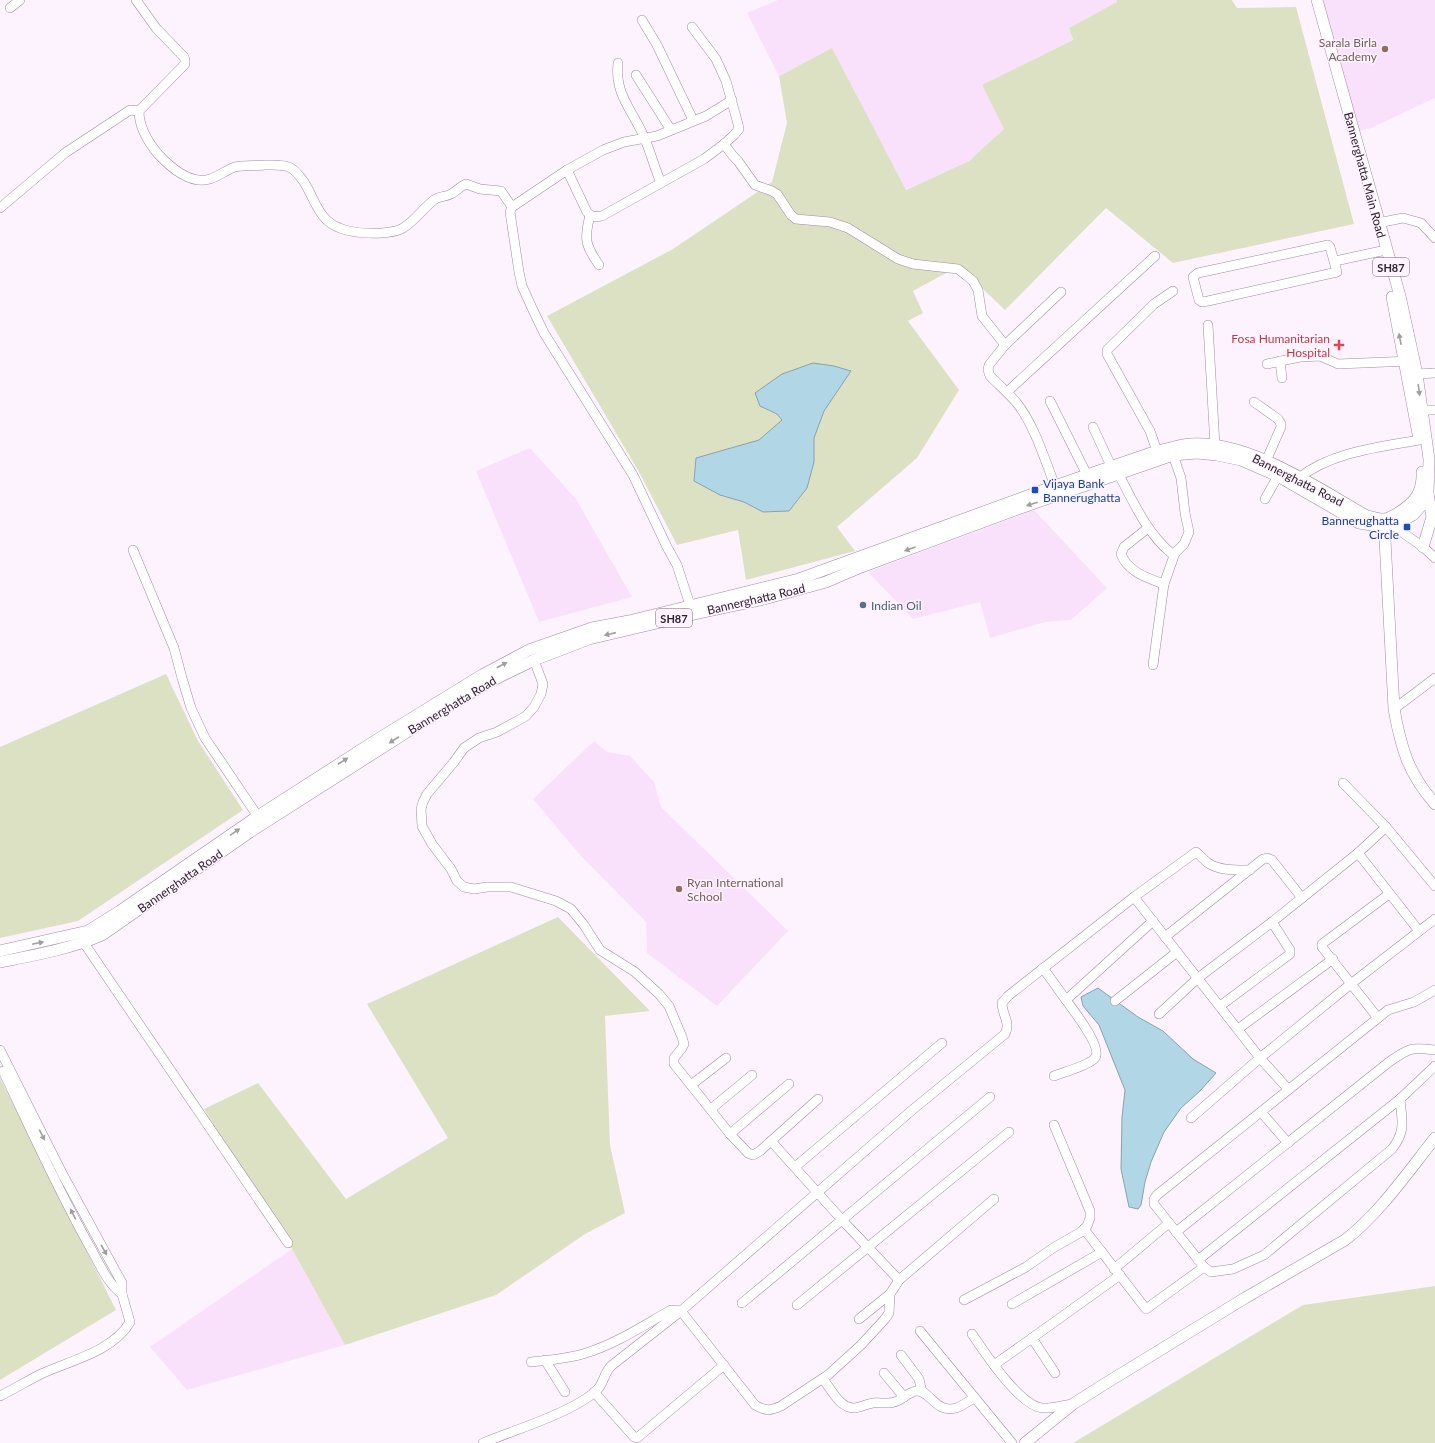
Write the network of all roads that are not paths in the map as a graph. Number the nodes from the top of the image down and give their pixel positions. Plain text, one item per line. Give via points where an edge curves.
1 (20, 0) edge
2 (136, 0) edge
3 (1309, 0) edge
4 (1317, 0) edge
5 (10, 8) dead end
6 (642, 20) dead end
7 (692, 28) dead end
8 (618, 63) dead end
9 (636, 75) dead end
10 (732, 100) junction
11 (139, 111) junction
12 (693, 120) junction
13 (672, 130) junction
14 (645, 139) junction
15 (724, 144) junction
16 (567, 170) junction
17 (660, 183) junction
18 (512, 207) junction
19 (0, 208) edge
20 (590, 215) junction
21 (1378, 223) junction
22 (1435, 238) edge
23 (1383, 251) junction
24 (1155, 256) dead end
25 (1335, 261) junction
26 (599, 266) dead end
27 (1173, 291) dead end
28 (1061, 292) dead end
29 (1208, 325) dead end
30 (1005, 345) junction
31 (1280, 361) junction
32 (1409, 361) junction
33 (1267, 364) dead end
34 (1435, 373) edge
35 (1417, 374) junction
36 (1282, 378) dead end
37 (1007, 392) junction
38 (1050, 401) dead end
39 (1254, 402) dead end
40 (1422, 410) junction
41 (1435, 410) edge
42 (1093, 427) dead end
43 (1419, 440) junction
44 (1215, 446) junction
45 (1173, 455) junction
46 (1158, 456) junction
47 (1266, 461) junction
48 (1115, 470) junction
49 (1088, 475) junction
50 (1278, 476) junction
51 (1299, 478) junction
52 (1055, 486) junction
53 (1428, 494) junction
54 (1265, 499) dead end
55 (1389, 522) junction
56 (1148, 528) junction
57 (926, 538) junction
58 (1423, 547) junction
59 (132, 550) dead end
60 (1175, 553) junction
61 (1435, 558) edge
62 (1164, 584) junction
63 (690, 605) junction
64 (534, 660) junction
65 (1153, 665) dead end
66 (1435, 678) edge
67 (1394, 709) junction
68 (1342, 783) dead end
69 (1435, 804) edge
70 (260, 820) junction
71 (1386, 827) junction
72 (1358, 853) junction
73 (1250, 870) junction
74 (1435, 886) edge
75 (1389, 894) junction
76 (1134, 897) junction
77 (1302, 898) junction
78 (1435, 919) edge
79 (1153, 921) junction
80 (1272, 922) junction
81 (1419, 931) junction
82 (1165, 937) junction
83 (84, 943) junction
84 (0, 952) edge
85 (1177, 952) junction
86 (1333, 960) junction
87 (0, 962) edge
88 (1043, 968) junction
89 (1198, 978) junction
90 (1352, 983) junction
91 (1435, 990) edge
92 (1066, 1000) junction
93 (1115, 1001) dead end
94 (1220, 1006) junction
95 (1158, 1014) dead end
96 (1378, 1018) junction
97 (1238, 1029) junction
98 (942, 1043) dead end
99 (0, 1050) edge
100 (1435, 1050) edge
101 (726, 1058) dead end
102 (1260, 1058) junction
103 (0, 1064) edge
104 (1435, 1066) edge
105 (752, 1075) dead end
106 (1054, 1076) dead end
107 (789, 1084) dead end
108 (692, 1085) junction
109 (1288, 1089) junction
110 (990, 1097) dead end
111 (818, 1099) dead end
112 (1400, 1099) junction
113 (711, 1109) junction
114 (1261, 1112) junction
115 (1191, 1118) dead end
116 (1054, 1125) dead end
117 (1009, 1132) dead end
118 (730, 1134) junction
119 (1435, 1138) edge
120 (771, 1141) junction
121 (1288, 1143) junction
122 (795, 1167) junction
123 (818, 1192) junction
124 (994, 1199) dead end
125 (843, 1221) junction
126 (1169, 1224) junction
127 (1084, 1229) junction
128 (1176, 1232) junction
129 (288, 1242) dead end
130 (868, 1248) junction
131 (1102, 1252) junction
132 (1201, 1263) junction
133 (1117, 1272) junction
134 (899, 1280) junction
135 (122, 1294) junction
136 (890, 1294) junction
137 (964, 1300) dead end
138 (742, 1303) dead end
139 (1012, 1304) dead end
140 (797, 1305) dead end
141 (681, 1311) junction
142 (859, 1319) dead end
143 (920, 1331) dead end
144 (972, 1334) dead end
145 (1032, 1338) junction
146 (902, 1355) dead end
147 (545, 1360) junction
148 (530, 1362) dead end
149 (994, 1365) junction
150 (724, 1366) junction
151 (884, 1373) dead end
152 (1055, 1373) dead end
153 (823, 1379) junction
154 (565, 1392) dead end
155 (594, 1392) junction
156 (922, 1392) junction
157 (0, 1396) edge
158 (904, 1397) junction
159 (974, 1398) junction
160 (1073, 1404) junction
161 (483, 1443) edge
162 (1012, 1443) edge
163 (1025, 1443) edge

1 - 5 street
2 - 11 street via 156,28 185,60 185,64
3 - 23 main road, Bannerghatta Main Road / SH87
4 - 21 main road, Bannerghatta Main Road / SH87
6 - 12 street via 657,45
7 - 10 street via 716,59
8 - 14 street via 618,85 621,94
9 - 13 street
10 - 12 street via 706,116
10 - 15 street via 739,129
11 - 18 street via 140,123 147,140 173,169 195,179 208,179 242,166 289,167 297,173 323,216 347,230 381,233 403,229 433,201 452,194 466,184 480,189 501,191
11 - 19 street via 130,110 71,148
12 - 13 street
13 - 14 street
14 - 16 street via 612,145
14 - 17 street
15 - 17 street via 704,159
15 - 30 street via 755,185 777,194 796,219 830,222 848,228 898,259 913,264 958,269 973,281 978,290 982,316
16 - 18 street
16 - 20 street
17 - 20 street via 602,216
18 - 63 street via 510,216 522,286 544,333 633,475 677,565
20 - 26 street via 586,237
21 - 22 street via 1404,218 1420,224
21 - 23 main road, Bannerghatta Main Road / SH87
23 - 25 street
23 - 32 main road, Bannerghatta Main Road / SH87 via 1400,296
24 - 37 street
25 - 25 street via 1335,272 1202,302 1198,300 1193,277 1198,273 1328,245
27 - 46 street via 1154,304 1107,350 1150,430
28 - 30 street
29 - 44 street
30 - 37 street via 988,370 990,376
31 - 32 street via 1320,356 1338,364
31 - 33 street
31 - 36 street
32 - 35 main road, Bannerghatta Main Road / SH87
32 - 43 main road, Bannerghatta Main Road / SH87
34 - 35 street
35 -> 40 main road, Bannerghatta Main Road / SH87
37 - 52 street via 1017,403 1035,435
38 - 49 street
39 - 47 street via 1281,424
40 - 41 street
40 - 53 main road, Bannerghatta Main Road / SH87 via 1429,459
42 - 48 street
43 - 51 street via 1380,446 1329,460
43 - 55 main road, Bannerghatta Main Road / SH87 via 1422,480 1419,493 1410,506
44 - 46 main road, Bannerghatta Road / SH87 via 1191,444
44 - 47 main road, Bannerghatta Road / SH87 via 1237,450
45 - 46 main road, Bannerghatta Road / SH87
45 - 50 main road, Bannerghatta Road / SH87 via 1217,455 1241,460
45 - 60 street via 1181,478 1189,532 1184,544
46 - 48 main road, Bannerghatta Road / SH87
47 - 51 main road, Bannerghatta Road / SH87
48 - 49 main road, Bannerghatta Road / SH87
48 - 56 street
48 -> 57 main road, Bannerghatta Road / SH87
49 - 52 main road, Bannerghatta Road / SH87
50 - 54 street
50 - 55 main road, Bannerghatta Road / SH87 via 1359,522
51 - 55 main road, Bannerghatta Road / SH87 via 1367,516
52 - 57 main road, Bannerghatta Road / SH87
53 - 55 main road via 1422,506 1413,515
53 - 58 main road, Bannerghatta Main Road via 1432,517
55 - 58 street
55 - 67 main road
56 - 60 street via 1160,544 1171,553
56 - 62 street via 1124,547 1121,554 1131,568
57 - 63 main road, Bannerghatta Road / SH87 via 799,579
57 -> 64 main road, Bannerghatta Road / SH87 via 826,582 764,599 589,639
58 - 61 street
59 - 70 street via 174,648 198,724
60 - 62 street
62 - 65 street
70 -> 63 main road, Bannerghatta Road / SH87 via 378,739 482,675 529,650 592,628
64 -> 70 main road, Bannerghatta Road / SH87 via 488,682
64 - 108 street via 543,684 534,707 526,716 497,732 479,738 464,748 427,794 421,810 422,826 464,887 511,887 556,901 571,910 584,924 600,950 635,972 659,994 669,1006 684,1044 673,1062
66 - 67 street
67 - 69 main road via 1406,759 1420,786
68 - 71 street
70 - 83 main road, Bannerghatta Road / SH87 via 117,925
84 -> 70 main road, Bannerghatta Road / SH87 via 88,931
71 - 72 street
71 - 74 street
72 - 75 street
72 - 77 street
73 - 76 street via 1220,868 1210,864 1196,852
73 - 77 street via 1263,859 1272,860
73 - 82 street
75 - 81 street
75 - 86 street via 1324,942 1322,947
76 - 79 street
76 - 88 street
77 - 80 street
78 - 81 street
79 - 82 street
79 - 92 street
80 - 89 street
80 - 94 street via 1290,954
81 - 90 street
82 - 85 street
83 - 87 main road, Bannerghatta Road / SH87
83 - 129 street
85 - 89 street
85 - 93 street
86 - 90 street
86 - 97 street
88 - 92 street
88 - 123 street via 1002,1003 1008,1025 1005,1034
89 - 94 street
89 - 95 street
90 - 96 street
90 - 102 street
91 - 96 street via 1414,1002 1388,1010
92 - 106 street via 1096,1046 1096,1055 1095,1059
94 - 97 street
96 - 109 street
97 - 102 street
98 - 122 street
99 -> 135 street via 59,1168 122,1283
100 - 121 street via 1416,1048 1405,1051
101 - 108 street
102 - 109 street
102 - 115 street
135 -> 103 street via 114,1288 84,1236
104 - 112 street
105 - 113 street
107 - 118 street
108 - 113 street
109 - 114 street
110 - 125 street
111 - 120 street
112 - 132 street
112 - 132 street via 1403,1130 1392,1149 1264,1255 1233,1269 1211,1272
113 - 118 street
114 - 121 street
114 - 126 street via 1157,1195 1154,1204
116 - 127 street via 1090,1211 1090,1218
117 - 130 street
118 - 120 street via 753,1155
119 - 160 main road via 1388,1196 1345,1240
120 - 122 street
121 - 128 street
122 - 123 street
123 - 125 street
123 - 141 street
124 - 134 street
125 - 130 street
125 - 138 street
126 - 128 street
126 - 133 street
127 - 131 street
127 - 137 street via 1026,1267
128 - 132 street
130 - 134 street
130 - 140 street
131 - 133 street
131 - 139 street
132 - 133 street via 1146,1309
133 - 145 street
134 - 136 street
135 - 157 street via 130,1322 114,1340
136 - 142 street
136 - 153 street via 890,1308 885,1319
141 - 147 street via 671,1310 606,1346 567,1358
141 - 150 street
141 - 155 street via 611,1366 602,1384
143 - 159 street
144 - 149 street
145 - 149 street
145 - 152 street
146 - 156 street via 919,1379
147 - 148 street
147 - 154 street
149 - 160 street via 1029,1403 1042,1408
150 - 153 street via 763,1410 781,1406
150 - 155 street via 637,1438
151 - 158 street
153 - 158 street via 842,1404 850,1408 872,1403 891,1403
155 - 161 street via 561,1413
156 - 158 street via 915,1391
156 - 159 street via 936,1404 948,1409 958,1408
159 - 162 street
160 - 163 main road

